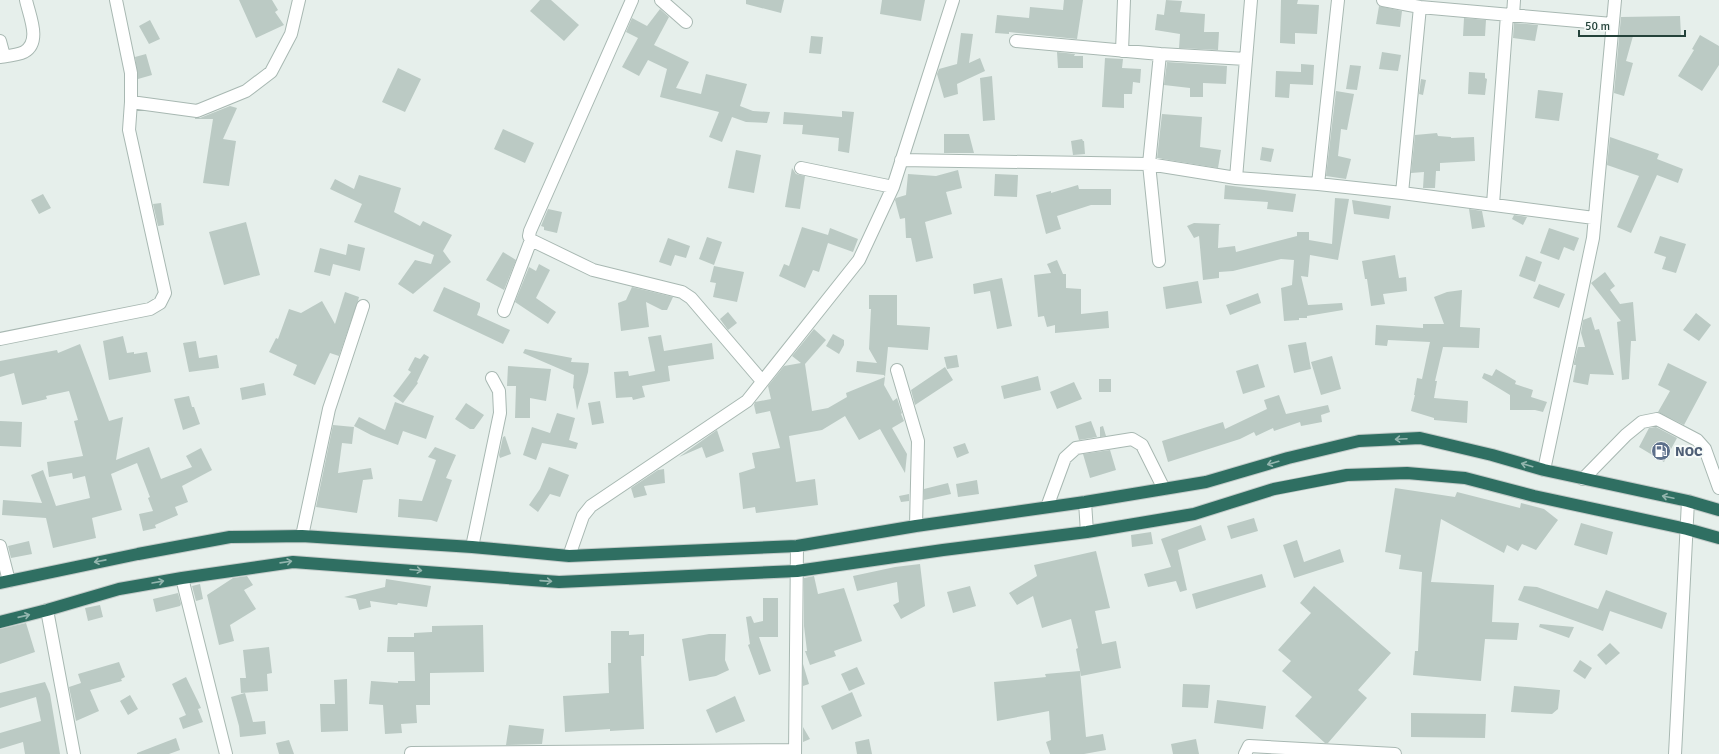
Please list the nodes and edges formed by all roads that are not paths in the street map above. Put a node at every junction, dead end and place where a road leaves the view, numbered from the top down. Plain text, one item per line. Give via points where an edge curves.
1 (26, 0) edge
2 (116, 0) edge
3 (300, 0) edge
4 (632, 0) edge
5 (661, 0) edge
6 (953, 0) edge
7 (1124, 0) edge
8 (1251, 0) edge
9 (1338, 0) edge
10 (1383, 0) edge
11 (1514, 0) edge
12 (1615, 0) edge
13 (1449, 5) edge
14 (1420, 7) junction
15 (1510, 15) junction
16 (686, 22) dead end
17 (1612, 24) junction
18 (0, 41) edge
19 (1016, 41) dead end
20 (1122, 51) junction
21 (1160, 54) junction
22 (2, 57) edge
23 (1246, 59) junction
24 (131, 102) junction
25 (901, 160) junction
26 (1149, 164) junction
27 (801, 168) dead end
28 (1236, 178) junction
29 (1318, 184) junction
30 (893, 187) junction
31 (1402, 193) junction
32 (1493, 204) junction
33 (1594, 218) junction
34 (531, 240) junction
35 (1159, 261) dead end
36 (363, 306) dead end
37 (504, 311) dead end
38 (0, 339) edge
39 (897, 370) dead end
40 (492, 378) dead end
41 (762, 381) junction
42 (1544, 470) junction
43 (1583, 478) junction
44 (1719, 488) edge
45 (1164, 489) junction
46 (1688, 501) junction
47 (1085, 502) junction
48 (1047, 507) junction
49 (1719, 510) edge
50 (916, 526) junction
51 (1687, 529) junction
52 (1087, 532) junction
53 (302, 536) junction
54 (1719, 538) edge
55 (0, 546) edge
56 (797, 546) junction
57 (472, 547) junction
58 (569, 556) junction
59 (797, 571) junction
60 (182, 578) junction
61 (5, 582) edge
62 (47, 610) junction
63 (0, 622) edge
64 (795, 752) edge
65 (411, 753) edge
66 (74, 754) edge
67 (226, 754) edge
68 (1245, 754) edge
69 (1395, 754) edge
70 (1675, 754) edge

1 - 22 street via 34,36 31,46 24,52
2 - 24 street via 131,73
3 - 24 street via 291,34 271,72 246,91 197,111
4 - 34 street via 530,232
5 - 16 street
6 - 25 street
7 - 20 street
8 - 23 street
9 - 29 street
10 - 14 street
11 - 15 street
12 - 17 street
13 - 14 street
13 - 15 street
14 - 31 street
15 - 17 street
15 - 32 street
17 - 33 street
18 - 22 street
19 - 20 street
20 - 21 street
21 - 23 street
21 - 26 street
23 - 28 street
24 - 38 street via 129,130 165,293 160,303 150,309
25 - 26 street
25 - 30 street
26 - 28 street
26 - 35 street
27 - 30 street
28 - 29 street
29 - 31 street
30 - 41 street via 859,260
31 - 32 street
32 - 33 street
33 - 42 street via 1586,274
34 - 37 street
34 - 41 street via 593,270 682,292 691,298
36 - 53 street via 329,409
39 - 50 street via 918,441
40 - 57 street via 498,391 500,413
41 - 58 street via 747,401 591,506 583,516
42 - 43 highway
42 -> 45 highway via 1420,438 1359,441 1206,482
43 - 44 street via 1642,422 1657,418 1697,440 1705,450
46 -> 43 highway
45 - 47 highway
45 - 48 street via 1142,445 1132,439 1076,448 1065,458
46 - 49 highway
46 - 51 street
47 - 48 highway
47 - 52 street
48 - 50 highway
50 - 56 highway
51 - 52 highway via 1534,496 1465,478 1407,473 1347,475 1274,489 1194,514
51 - 54 highway
51 - 70 street
52 - 59 highway
53 - 57 highway
53 -> 61 highway via 230,537
55 - 61 street
56 - 58 highway
56 - 59 street
57 - 58 highway
60 -> 59 highway via 293,562 559,582
59 - 64 street
62 -> 60 highway via 119,589
60 - 67 street
63 -> 62 highway
62 - 66 street
64 - 65 street
68 - 69 street via 1250,746

